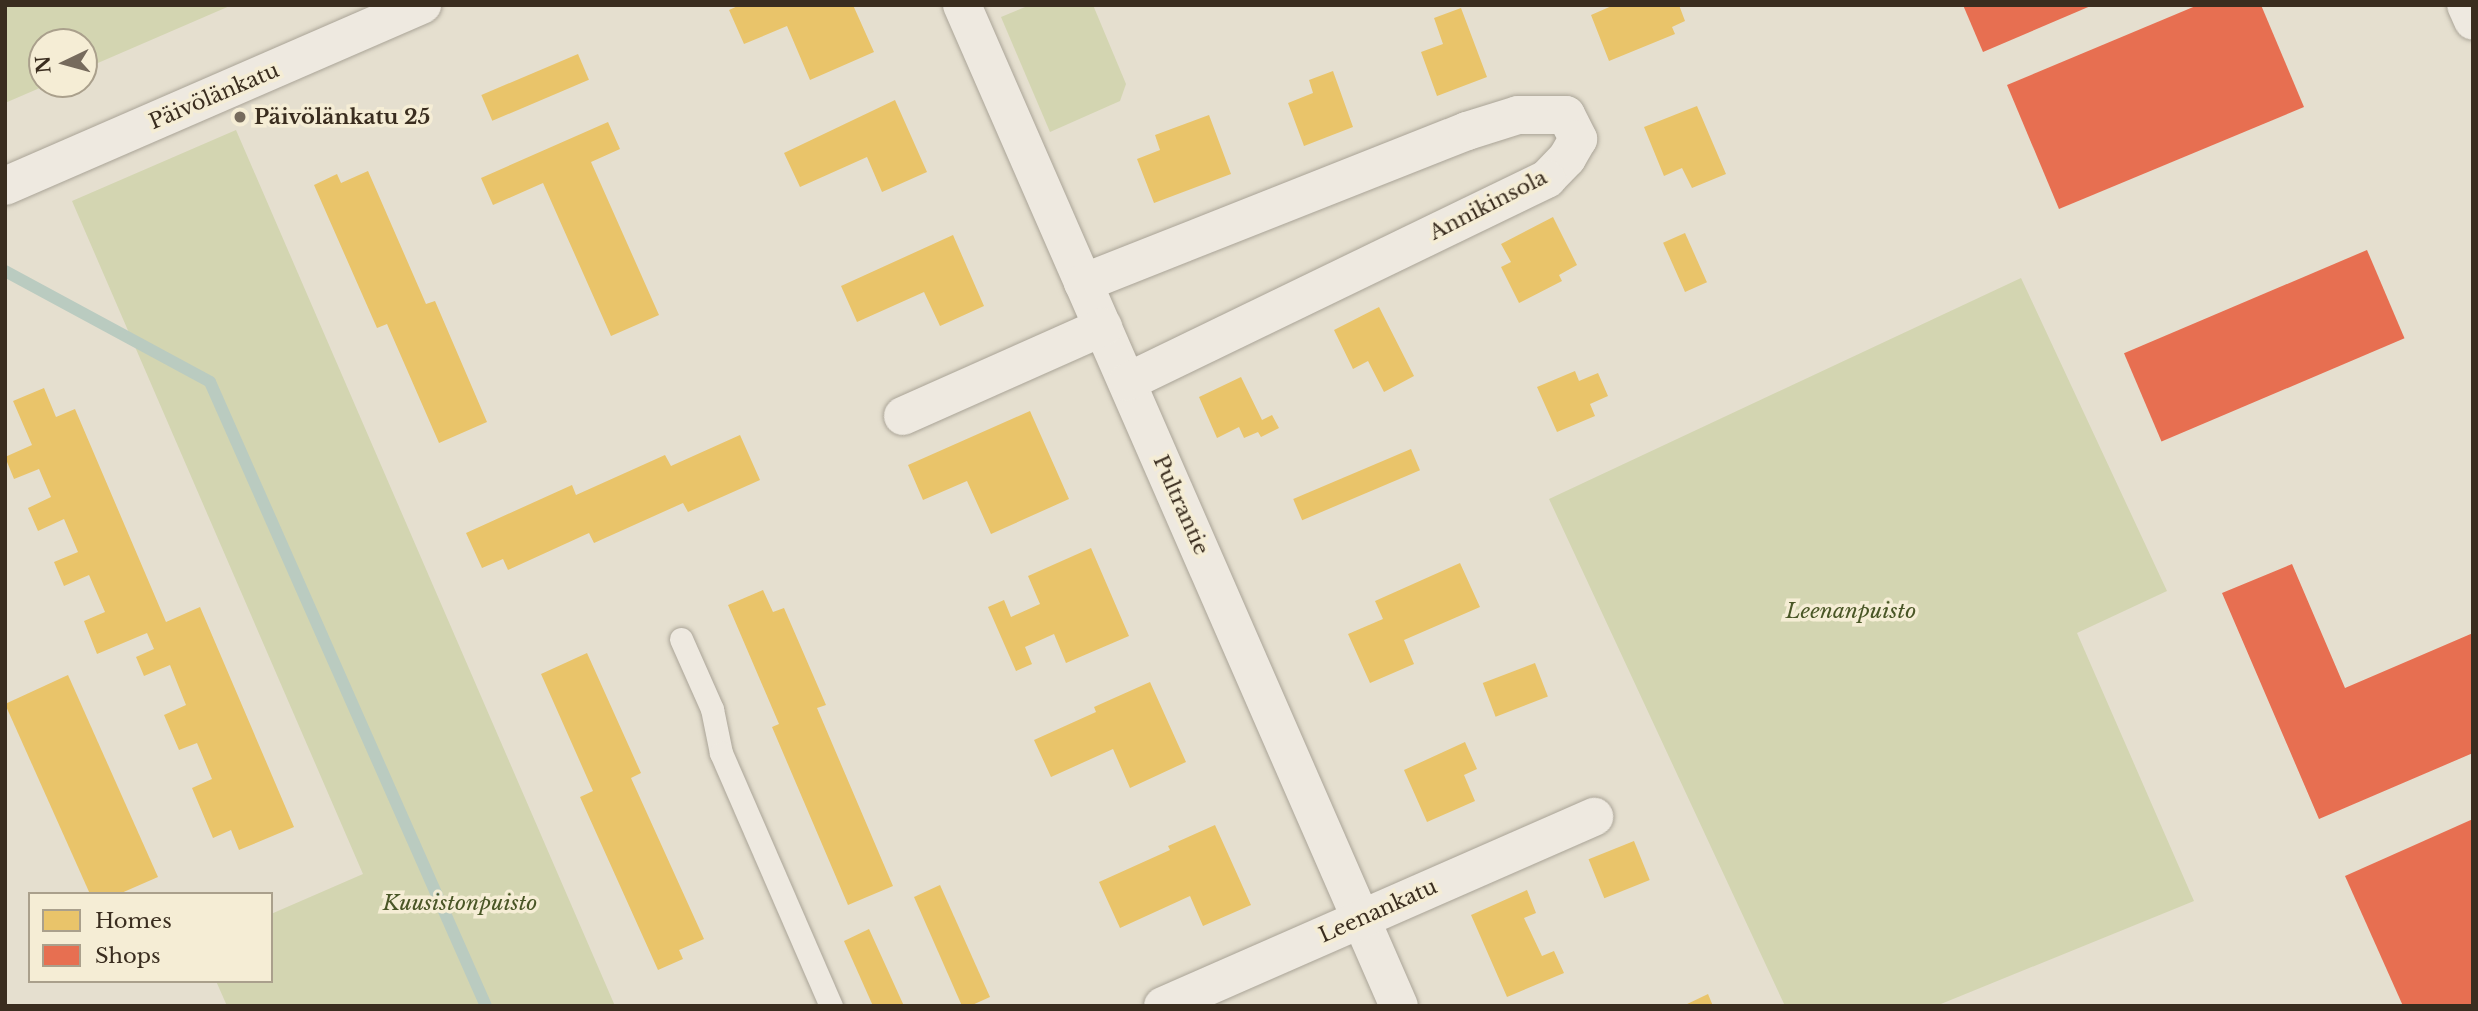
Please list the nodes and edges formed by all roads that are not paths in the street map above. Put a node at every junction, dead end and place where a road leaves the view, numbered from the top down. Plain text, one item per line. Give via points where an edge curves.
1 (422, 5) edge
2 (962, 5) edge
3 (2466, 5) edge
4 (2473, 21) edge
5 (5, 186) edge
6 (1083, 283) junction
7 (1103, 327) junction
8 (1127, 382) junction
9 (903, 416) dead end
10 (681, 639) dead end
11 (1594, 817) dead end
12 (1361, 919) junction
13 (824, 1004) edge
14 (1163, 1006) edge
15 (1399, 1006) edge

1 - 5 street, Päivölänkatu
2 - 6 street, Pultrantie
3 - 4 street
6 - 7 street, Pultrantie
6 - 8 street, Annikinsola via 1518,115 1566,115 1578,139 1547,179
7 - 8 street, Pultrantie
7 - 9 street
8 - 12 street, Pultrantie
10 - 13 lane via 712,709 721,753
11 - 12 street, Leenankatu
12 - 14 street, Leenankatu
12 - 15 street, Pultrantie

